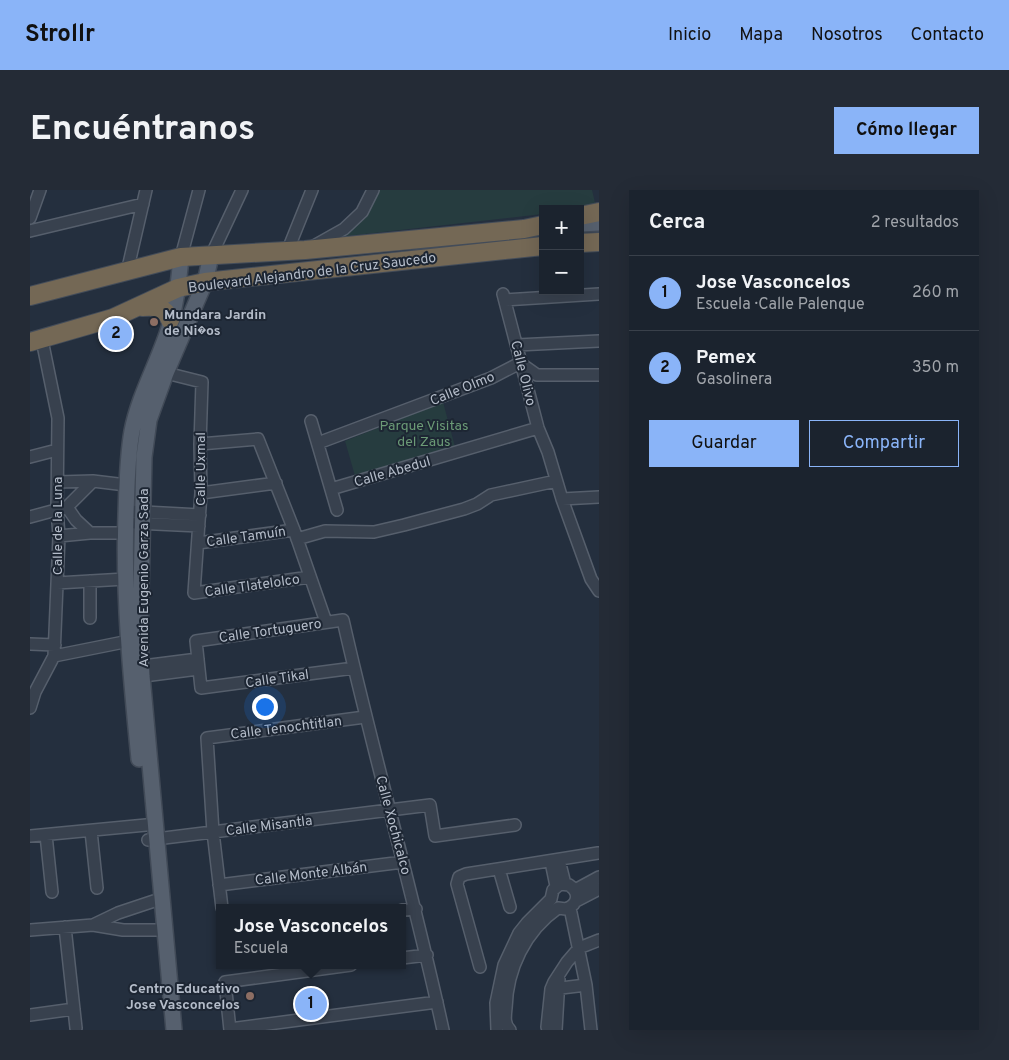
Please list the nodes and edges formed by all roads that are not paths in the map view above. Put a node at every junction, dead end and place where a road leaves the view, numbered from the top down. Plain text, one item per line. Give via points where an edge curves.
1 (40, 190) edge
2 (146, 190) edge
3 (199, 190) edge
4 (242, 190) edge
5 (312, 190) edge
6 (373, 190) edge
7 (143, 204) junction
8 (599, 212) edge
9 (584, 215) edge
10 (30, 218) edge
11 (599, 222) edge
12 (584, 224) edge
13 (539, 227) edge
14 (30, 231) edge
15 (599, 236) edge
16 (584, 240) edge
17 (584, 241) edge
18 (599, 242) edge
19 (539, 246) edge
20 (305, 250) junction
21 (288, 252) junction
22 (210, 256) junction
23 (182, 257) junction
24 (128, 272) junction
25 (205, 282) junction
26 (178, 288) junction
27 (599, 294) edge
28 (30, 296) edge
29 (141, 307) junction
30 (170, 320) junction
31 (36, 341) edge
32 (599, 341) edge
33 (517, 345) junction
34 (520, 363) junction
35 (166, 373) junction
36 (599, 375) edge
37 (311, 421) dead end
38 (538, 428) junction
39 (318, 443) junction
40 (200, 444) junction
41 (58, 450) junction
42 (30, 457) edge
43 (93, 481) junction
44 (556, 481) junction
45 (58, 482) junction
46 (276, 483) junction
47 (126, 485) junction
48 (331, 489) junction
49 (201, 493) junction
50 (599, 497) edge
51 (562, 499) junction
52 (62, 509) junction
53 (337, 510) dead end
54 (30, 517) edge
55 (143, 518) junction
56 (200, 520) junction
57 (125, 522) junction
58 (90, 533) junction
59 (296, 534) junction
60 (58, 536) junction
61 (198, 543) junction
62 (310, 576) junction
63 (125, 579) junction
64 (90, 581) junction
65 (57, 583) junction
66 (598, 589) edge
67 (194, 593) joint
68 (90, 618) dead end
69 (343, 620) joint
70 (326, 622) junction
71 (129, 641) junction
72 (30, 644) edge
73 (54, 650) junction
74 (198, 664) junction
75 (354, 668) junction
76 (136, 672) junction
77 (32, 692) edge
78 (30, 708) edge
79 (365, 717) junction
80 (390, 810) junction
81 (515, 825) dead end
82 (91, 831) junction
83 (213, 832) junction
84 (46, 835) junction
85 (150, 835) junction
86 (30, 836) edge
87 (598, 853) edge
88 (555, 861) junction
89 (404, 862) junction
90 (499, 869) junction
91 (599, 877) edge
92 (219, 885) junction
93 (97, 888) dead end
94 (599, 889) edge
95 (52, 892) dead end
96 (564, 896) junction
97 (154, 900) junction
98 (221, 904) edge
99 (510, 907) dead end
100 (416, 908) junction
101 (406, 909) edge
102 (93, 925) junction
103 (65, 927) junction
104 (30, 930) edge
105 (157, 930) junction
106 (599, 940) edge
107 (579, 948) junction
108 (427, 955) junction
109 (406, 958) edge
110 (480, 967) dead end
111 (321, 969) edge
112 (586, 985) junction
113 (555, 989) junction
114 (437, 1002) junction
115 (74, 1009) junction
116 (30, 1015) edge
117 (76, 1028) dead end
118 (549, 1029) edge
119 (166, 1030) edge
120 (174, 1030) edge
121 (230, 1030) edge
122 (443, 1030) edge
123 (497, 1030) edge
124 (510, 1030) edge
125 (592, 1030) edge

1 - 10 street
2 - 7 street
3 - 23 street
4 - 22 street
5 - 21 street
6 - 20 street via 362,212 344,229
7 - 14 street
7 - 24 street
8 - 9 highway
11 - 12 main road
13 - 20 highway, Boulevard Alejandro de la Cruz Saucedo
15 - 16 main road
17 - 18 highway
19 - 25 highway, Boulevard Alejandro de la Cruz Saucedo
20 - 21 highway, Boulevard Alejandro de la Cruz Saucedo
21 - 22 highway, Boulevard Alejandro de la Cruz Saucedo
22 - 23 highway, Boulevard Alejandro de la Cruz Saucedo
22 - 25 main road, Avenida Eugenio Garza Sada
23 - 24 highway, Boulevard Alejandro de la Cruz Saucedo
23 - 26 main road, Avenida Eugenio Garza Sada
24 - 28 highway, Boulevard Alejandro de la Cruz Saucedo
25 - 26 highway, Boulevard Alejandro de la Cruz Saucedo
25 - 35 main road, Avenida Eugenio Garza Sada
26 - 29 highway, Boulevard Alejandro de la Cruz Saucedo
26 - 30 main road, Avenida Eugenio Garza Sada
27 - 33 street, Calle Olivo via 504,297
29 - 30 highway via 155,306 164,310
29 - 31 highway, Boulevard Alejandro de la Cruz Saucedo
30 - 47 main road, Avenida Eugenio Garza Sada via 138,406 128,454
31 - 41 street, Calle de la Luna via 58,418
32 - 33 street
33 - 34 street, Calle Olivo
34 - 36 street via 537,376
34 - 38 street, Calle Olivo
34 - 39 street, Calle Olmo via 491,378
35 - 40 street, Calle Uxmal via 202,382
35 - 55 main road, Avenida Eugenio Garza Sada via 149,420 144,457
37 - 39 street
38 - 44 street, Calle Olivo
38 - 48 street, Calle Abedul
39 - 48 street
40 - 46 street via 258,438
40 - 49 street, Calle Uxmal
41 - 42 street
41 - 45 street, Calle de la Luna
43 - 45 street
43 - 47 street
43 - 52 street
44 - 51 street, Calle Olivo
44 - 59 street, Calle Tamuín via 491,495 464,509 404,526 374,532
45 - 52 street, Calle de la Luna
46 - 49 street
46 - 59 street
47 - 57 main road, Avenida Eugenio Garza Sada
48 - 53 street
49 - 56 street, Calle Uxmal
50 - 51 street
51 - 66 street, Calle Olivo via 591,580
52 - 54 street
52 - 58 street
52 - 60 street, Calle de la Luna
55 - 56 street
55 - 57 street
55 - 76 main road, Avenida Eugenio Garza Sada
56 - 61 street, Calle Uxmal
57 - 58 street
57 - 63 main road, Avenida Eugenio Garza Sada
58 - 60 street
59 - 61 street, Calle Tamuín
59 - 62 street
60 - 65 street, Calle de la Luna
61 - 67 street, Calle Uxmal
62 - 67 street, Calle Tlatelolco
62 - 70 street
63 - 64 street
63 - 71 main road, Avenida Eugenio Garza Sada
64 - 65 street
64 - 68 street
65 - 73 street, Calle de la Luna
69 - 70 street, Calle Tortuguero
69 - 75 street, Calle Xochicalco
70 - 74 street, Calle Tortuguero via 196,641
71 - 73 street
71 - 76 main road, Avenida Eugenio Garza Sada
72 - 73 street
73 - 77 street, Calle de la Luna
74 - 75 street, Calle Tikal via 201,688
74 - 76 street
75 - 79 street, Calle Xochicalco
76 - 85 main road, Avenida Eugenio Garza Sada
77 - 78 street, Calle de la Luna
79 - 80 street, Calle Xochicalco
79 - 83 street, Calle Tenochtitlan via 207,738
80 - 81 street, Calle Misantla via 430,806 435,836
80 - 83 street, Calle Misantla
80 - 89 street, Calle Xochicalco
82 - 84 street, Calle Misantla
82 - 85 street, Calle Misantla
82 - 93 street
83 - 85 street, Calle Misantla
83 - 92 street
84 - 86 street, Calle Misantla
84 - 95 street
85 - 97 main road, Avenida Eugenio Garza Sada
85 - 120 main road, Avenida Eugenio Garza Sada
87 - 88 street
88 - 90 street
88 - 96 street
89 - 92 street, Calle Monte Albán
89 - 100 street, Calle Xochicalco
90 - 99 street
90 - 110 street via 459,876 457,884
91 - 96 street
92 - 98 street
94 - 96 street
96 - 107 street
96 - 123 street via 527,923 513,944 504,965 496,1003
96 - 124 street via 536,926 512,969 505,1022
97 - 102 street
97 - 105 main road, Avenida Eugenio Garza Sada
100 - 101 street
100 - 108 street, Calle Xochicalco
102 - 103 street
102 - 105 street via 123,930
103 - 104 street
103 - 115 street
105 - 119 main road, Avenida Eugenio Garza Sada
106 - 107 street
107 - 112 street
107 - 113 street via 559,974
108 - 109 street
108 - 114 street, Calle Xochicalco
111 - 121 street via 225,982
112 - 113 street
112 - 125 street
113 - 118 street
114 - 121 street
114 - 122 street, Calle Xochicalco
115 - 116 street
115 - 117 street

